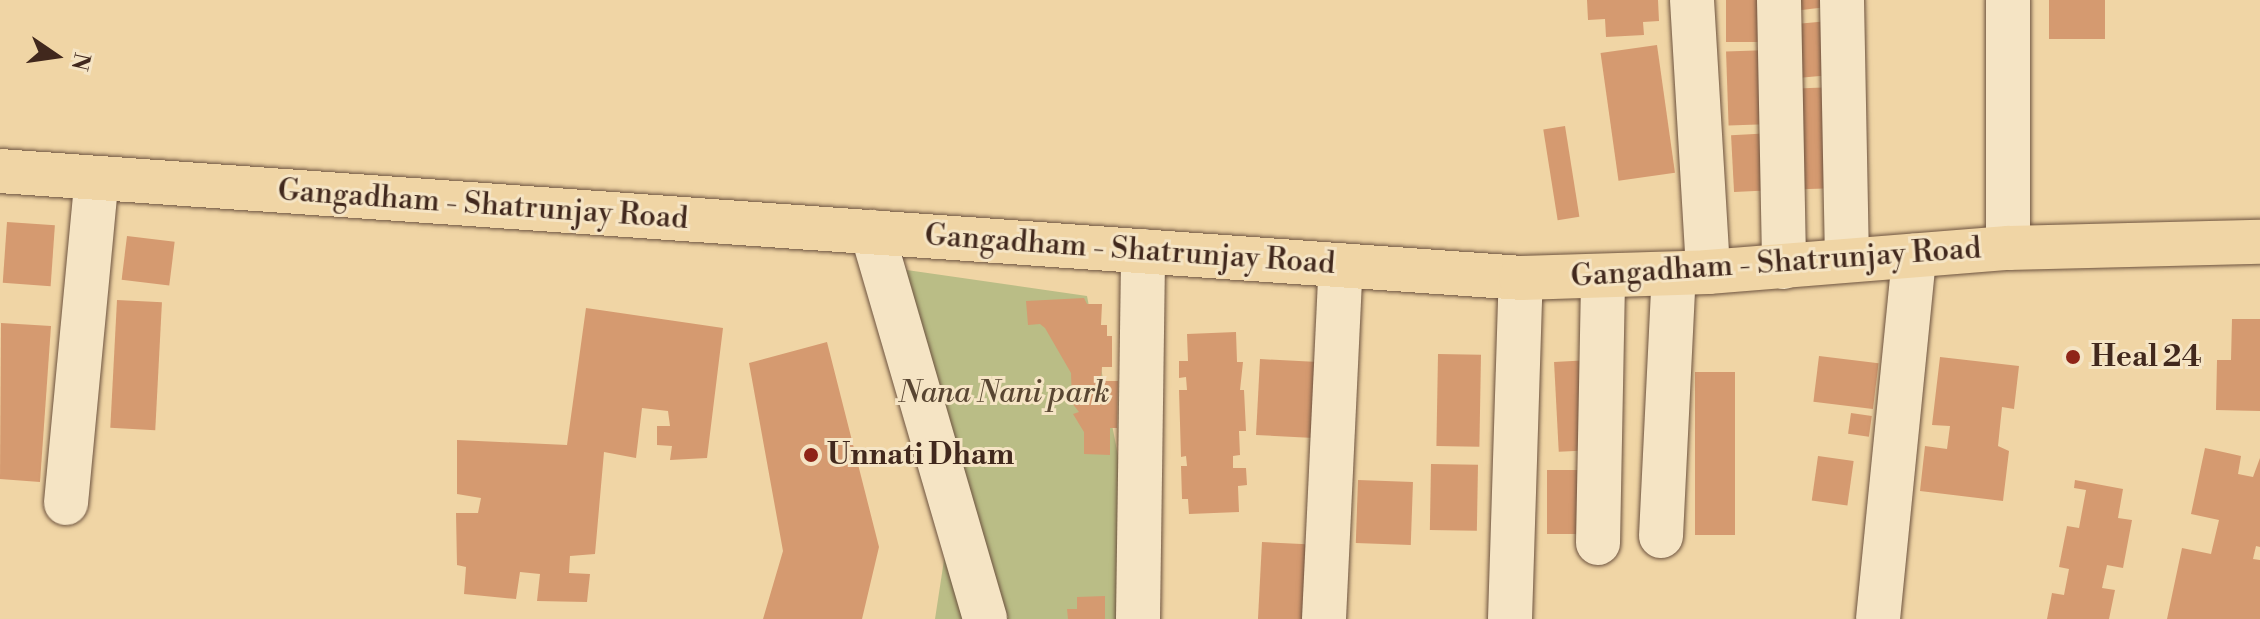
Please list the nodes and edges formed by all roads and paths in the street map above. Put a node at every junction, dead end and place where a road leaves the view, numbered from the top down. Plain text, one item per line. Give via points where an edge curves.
1 (1692, 0) edge
2 (1779, 0) edge
3 (1842, 0) edge
4 (2008, 0) edge
5 (0, 171) edge
6 (97, 178) junction
7 (872, 232) junction
8 (2260, 242) edge
9 (2008, 248) junction
10 (1143, 251) junction
11 (1914, 256) junction
12 (1847, 260) junction
13 (1341, 265) junction
14 (1784, 267) junction
15 (1691, 273) junction
16 (1603, 277) junction
17 (1521, 278) junction
18 (66, 503) dead end
19 (1661, 536) dead end
20 (1598, 543) dead end
21 (985, 619) edge
22 (1138, 619) edge
23 (1324, 619) edge
24 (1510, 619) edge
25 (1878, 619) edge

1 - 15 street
2 - 14 street
3 - 12 street
4 - 9 street
5 - 6 main road, Gangadham - Shatrunjay Road
6 - 7 main road, Gangadham - Shatrunjay Road
6 - 18 street
7 - 10 main road, Gangadham - Shatrunjay Road
7 - 21 street
8 - 9 main road, Gangadham - Shatrunjay Road
9 - 11 main road, Gangadham - Shatrunjay Road
10 - 13 main road, Gangadham - Shatrunjay Road
10 - 22 street
11 - 12 main road, Gangadham - Shatrunjay Road
11 - 25 street
12 - 14 main road, Gangadham - Shatrunjay Road
13 - 17 main road, Gangadham - Shatrunjay Road
13 - 23 street
14 - 15 main road, Gangadham - Shatrunjay Road
15 - 16 main road, Gangadham - Shatrunjay Road
15 - 19 street
16 - 17 main road, Gangadham - Shatrunjay Road
16 - 20 street
17 - 24 street

